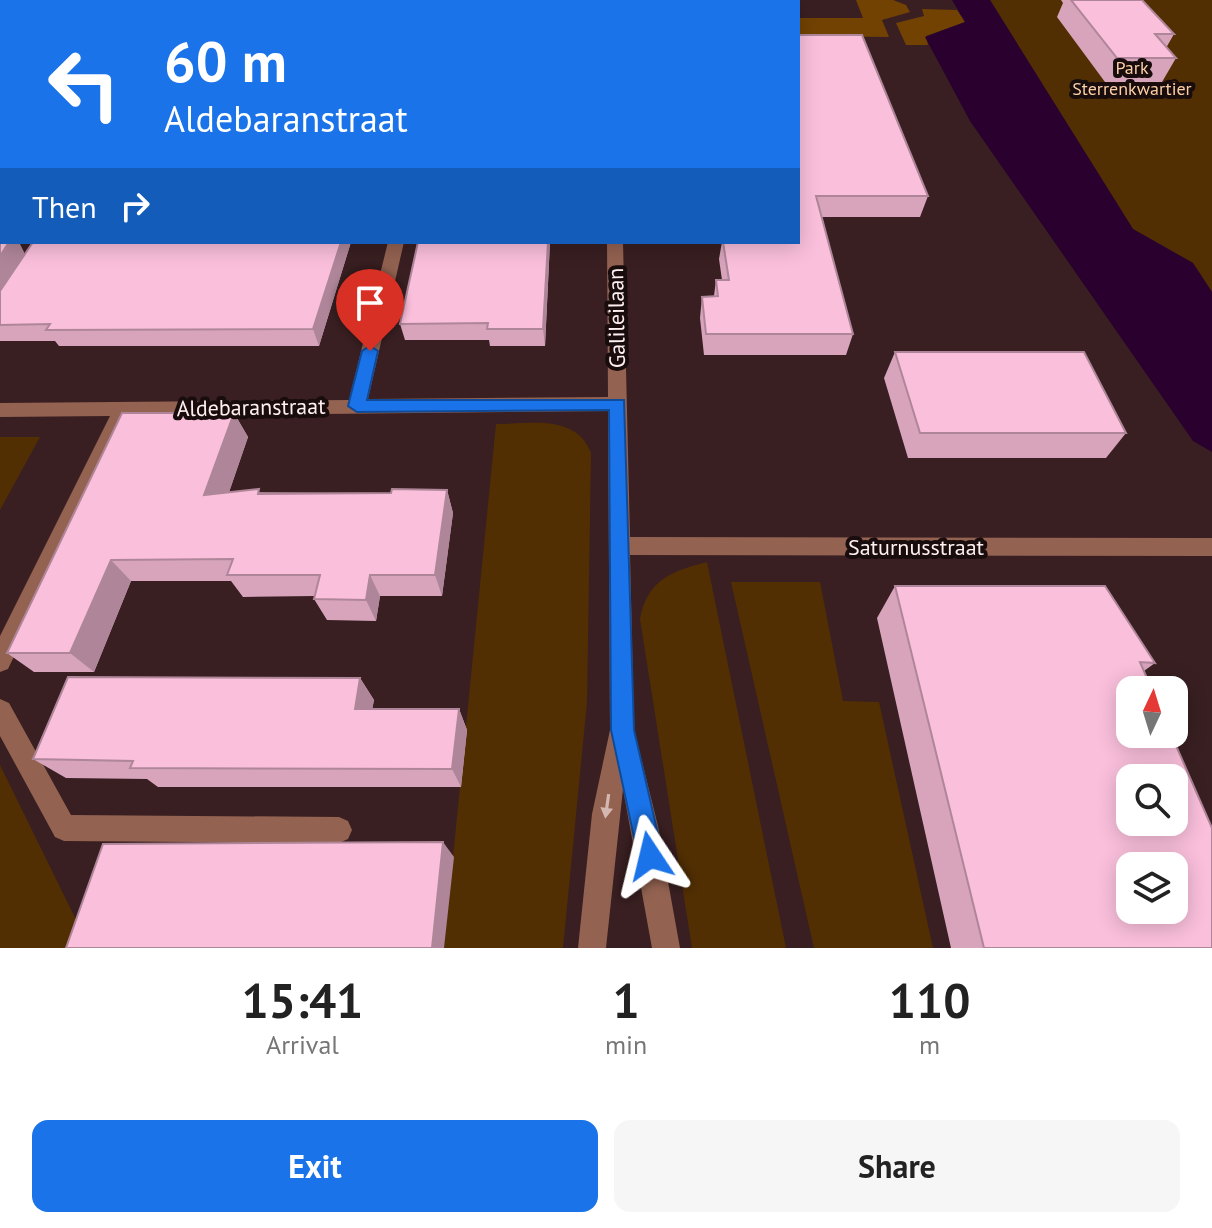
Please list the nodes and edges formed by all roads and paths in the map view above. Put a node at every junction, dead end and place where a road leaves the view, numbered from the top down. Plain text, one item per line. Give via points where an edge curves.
1 (396, 244) edge
2 (615, 244) edge
3 (618, 404) junction
4 (357, 406) junction
5 (123, 408) junction
6 (0, 410) edge
7 (620, 546) junction
8 (1212, 547) edge
9 (0, 661) edge
10 (0, 711) edge
11 (622, 730) junction
12 (339, 830) dead end
13 (592, 948) edge
14 (666, 948) edge

1 - 4 street
2 - 3 street, Galileilaan
3 - 4 street, Aldebaranstraat
3 - 7 street, Galileilaan
4 - 5 street, Aldebaranstraat
5 - 6 street, Aldebaranstraat
5 - 9 street
7 - 8 street, Saturnusstraat
7 - 11 street, Galileilaan
10 - 12 street via 64,828
11 -> 13 street, Galileilaan via 605,814
11 - 14 street, Galileilaan

